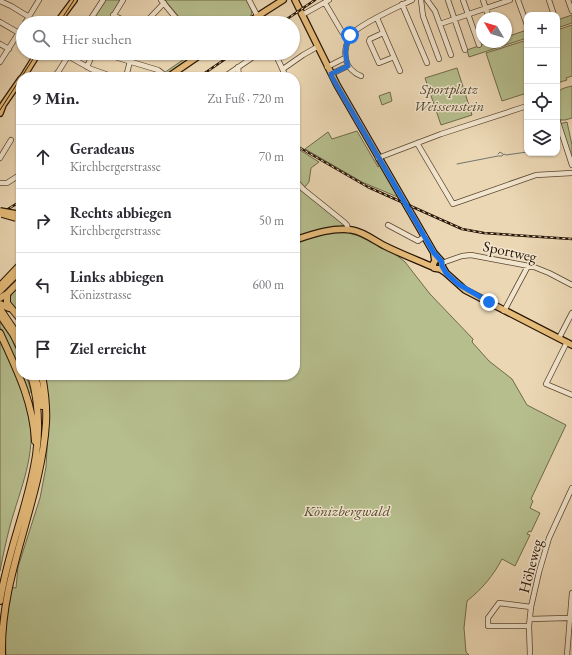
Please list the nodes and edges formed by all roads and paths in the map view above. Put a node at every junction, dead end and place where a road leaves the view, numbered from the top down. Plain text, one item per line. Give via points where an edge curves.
1 (39, 0) edge
2 (69, 0) edge
3 (74, 0) edge
4 (103, 0) edge
5 (123, 0) edge
6 (249, 0) edge
7 (283, 0) edge
8 (295, 0) edge
9 (412, 0) edge
10 (421, 0) edge
11 (427, 0) edge
12 (448, 0) edge
13 (463, 0) edge
14 (483, 0) edge
15 (510, 0) edge
16 (518, 0) edge
17 (549, 0) edge
18 (568, 0) edge
19 (0, 1) edge
20 (327, 1) edge
21 (162, 2) edge
22 (402, 4) junction
23 (486, 8) junction
24 (65, 10) junction
25 (572, 11) edge
26 (488, 12) edge
27 (553, 12) edge
28 (113, 15) edge
29 (302, 15) junction
30 (468, 15) junction
31 (27, 16) edge
32 (30, 16) edge
33 (61, 16) edge
34 (93, 16) edge
35 (151, 16) edge
36 (174, 16) edge
37 (258, 16) joint
38 (524, 17) edge
39 (376, 18) junction
40 (455, 19) junction
41 (0, 22) edge
42 (440, 24) junction
43 (16, 31) edge
44 (383, 33) junction
45 (16, 37) edge
46 (476, 37) edge
47 (348, 39) junction
48 (0, 44) edge
49 (317, 47) junction
50 (8, 49) junction
51 (465, 50) dead end
52 (452, 55) dead end
53 (394, 57) junction
54 (300, 58) edge
55 (346, 58) junction
56 (439, 59) dead end
57 (34, 60) edge
58 (66, 60) edge
59 (76, 60) edge
60 (90, 60) edge
61 (124, 60) edge
62 (192, 60) edge
63 (248, 60) edge
64 (278, 60) edge
65 (297, 60) edge
66 (0, 62) edge
67 (130, 62) junction
68 (427, 63) dead end
69 (348, 66) junction
70 (87, 67) junction
71 (238, 67) junction
72 (327, 67) junction
73 (283, 70) joint
74 (400, 71) dead end
75 (26, 72) edge
76 (58, 72) edge
77 (100, 72) edge
78 (127, 72) edge
79 (161, 72) edge
80 (176, 72) edge
81 (231, 72) edge
82 (238, 72) edge
83 (331, 74) junction
84 (362, 76) dead end
85 (16, 90) edge
86 (524, 107) edge
87 (0, 111) edge
88 (557, 120) edge
89 (11, 140) dead end
90 (417, 143) junction
91 (0, 158) edge
92 (378, 158) junction
93 (572, 165) edge
94 (572, 173) edge
95 (16, 177) edge
96 (0, 182) edge
97 (300, 186) edge
98 (0, 211) edge
99 (0, 214) edge
100 (16, 216) edge
101 (16, 217) edge
102 (388, 225) dead end
103 (348, 230) junction
104 (425, 236) junction
105 (300, 239) edge
106 (438, 264) junction
107 (528, 266) junction
108 (16, 269) edge
109 (16, 275) edge
110 (16, 280) edge
111 (0, 284) edge
112 (16, 285) edge
113 (572, 285) edge
114 (0, 291) edge
115 (7, 294) junction
116 (0, 295) edge
117 (0, 298) edge
118 (0, 304) edge
119 (0, 309) edge
120 (13, 310) junction
121 (504, 311) junction
122 (16, 314) edge
123 (572, 314) edge
124 (3, 317) edge
125 (0, 333) edge
126 (16, 334) edge
127 (559, 338) junction
128 (16, 341) edge
129 (570, 344) edge
130 (16, 368) edge
131 (22, 380) edge
132 (32, 380) edge
133 (36, 380) edge
134 (42, 380) edge
135 (572, 395) edge
136 (41, 458) junction
137 (32, 482) junction
138 (572, 488) edge
139 (572, 593) edge
140 (0, 601) edge
141 (531, 606) junction
142 (571, 616) edge
143 (530, 619) junction
144 (529, 626) junction
145 (2, 655) edge
146 (530, 655) edge
147 (567, 655) edge

1 - 32 street
2 - 24 main road
3 - 24 main road
4 - 34 street
5 - 28 street
6 - 37 street
7 - 37 main road
8 - 29 main road
9 - 22 street
10 - 56 street via 423,16
11 - 42 street
12 - 40 street
13 - 30 street
14 - 23 street
15 - 23 street
16 - 38 street
17 - 27 street
18 - 25 street
19 - 31 street
20 - 29 street
20 - 47 street
21 - 35 street
21 - 36 street
22 - 39 street
22 - 68 street
23 - 26 street
23 - 30 street
24 - 33 main road
29 - 49 main road
30 - 40 street
30 - 46 street
39 - 44 street
39 - 47 street via 357,29
40 - 42 street
40 - 51 street
41 - 43 street
42 - 52 street
44 - 53 street
44 - 53 street via 369,40 379,63
45 - 50 street
47 - 55 street
48 - 50 street
49 - 54 street
49 - 72 main road
50 - 66 street
53 - 74 street
55 - 69 street
55 - 72 street
57 - 75 main road
58 - 76 street
59 - 70 street
60 - 70 street
61 - 67 street
62 - 80 main road
63 - 71 street
64 - 73 street
65 - 73 street
67 - 78 street
67 - 79 street
69 - 83 street
69 - 84 street
70 - 77 street
71 - 81 street
71 - 82 street
72 - 83 main road
83 - 92 main road
85 - 87 main road via 6,107
86 - 90 street
88 - 93 street
89 - 91 street
90 - 92 street
90 - 94 street via 453,204 536,175
92 - 104 main road
95 - 96 street via 6,184
97 - 103 street via 344,222
98 - 100 main road, bridge
99 - 101 main road, bridge
102 - 104 street via 418,241
103 - 105 main road via 322,232
103 - 106 main road via 360,232 425,263
104 - 106 main road
106 - 107 street, Sportweg via 471,255
106 - 121 main road via 463,289
107 - 113 street, Sportweg via 543,270
107 - 121 street
108 - 111 highway
109 - 114 main road
110 - 116 main road
112 - 115 highway
115 - 117 highway
115 - 120 highway via 7,302
118 - 120 highway
119 - 124 highway
120 - 122 highway
121 - 127 main road
123 - 127 street
124 - 126 highway
124 - 128 highway
125 - 130 highway
127 - 129 main road
129 - 135 street via 546,384
131 - 137 highway via 32,416 35,440
132 - 137 highway via 39,424 38,449
133 - 136 highway via 43,416
134 - 136 highway via 46,422
136 - 145 highway via 7,588 2,620
137 - 140 highway
138 - 141 street, Höheweg via 549,538
139 - 142 street
141 - 143 street, Höheweg
141 - 144 street via 499,603 488,618 488,626
142 - 143 street
142 - 147 street
143 - 144 street, Höheweg
144 - 146 street, Höheweg

